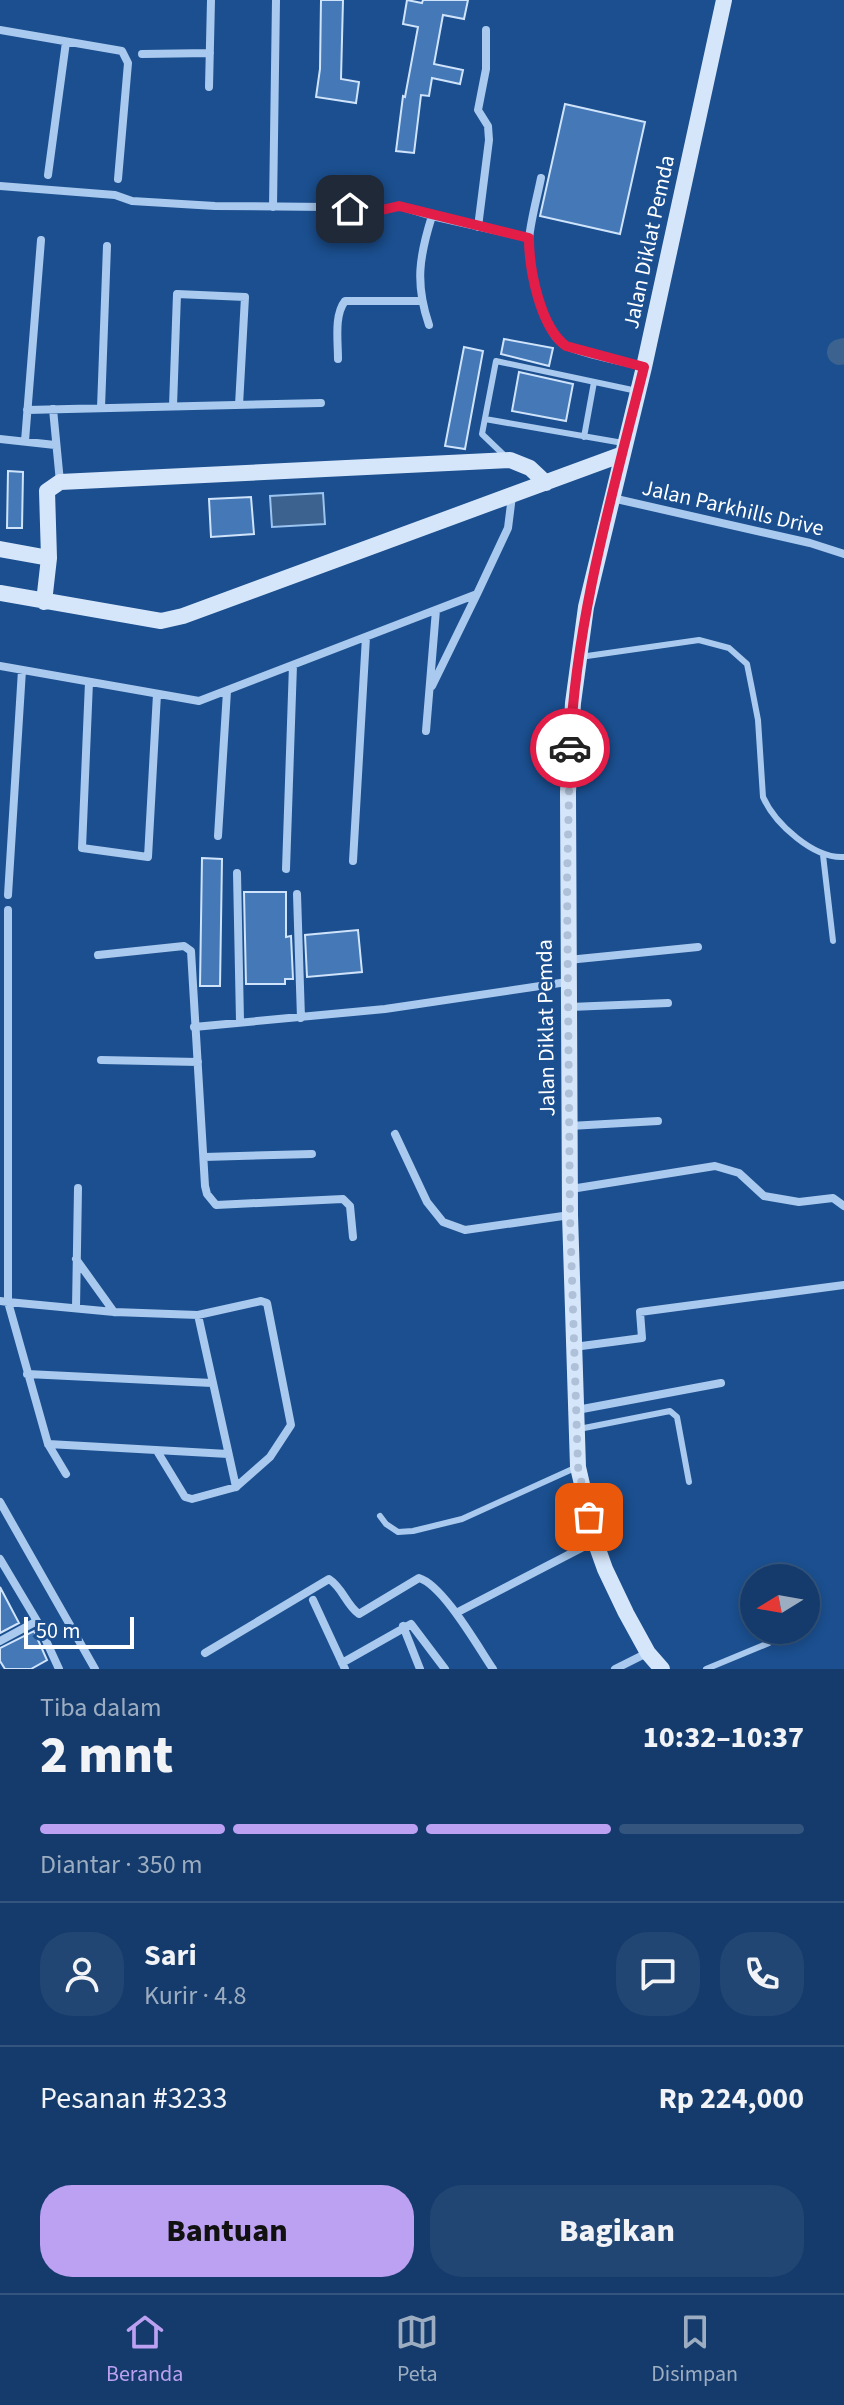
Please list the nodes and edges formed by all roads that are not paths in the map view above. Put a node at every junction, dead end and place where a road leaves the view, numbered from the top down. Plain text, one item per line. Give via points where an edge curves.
1 (211, 0) edge
2 (276, 0) edge
3 (724, 0) edge
4 (0, 30) edge
5 (486, 30) dead end
6 (66, 42) junction
7 (210, 53) junction
8 (142, 54) dead end
9 (209, 87) dead end
10 (48, 175) dead end
11 (541, 178) dead end
12 (118, 179) dead end
13 (0, 186) edge
14 (273, 207) junction
15 (432, 216) junction
16 (478, 227) junction
17 (529, 238) junction
18 (41, 240) dead end
19 (107, 246) dead end
20 (421, 301) junction
21 (429, 325) dead end
22 (338, 359) dead end
23 (644, 367) junction
24 (594, 382) junction
25 (638, 391) junction
26 (321, 403) dead end
27 (239, 405) junction
28 (173, 406) junction
29 (101, 408) junction
30 (53, 409) junction
31 (27, 410) junction
32 (485, 419) junction
33 (584, 437) junction
34 (0, 439) edge
35 (25, 441) junction
36 (55, 445) junction
37 (624, 449) junction
38 (510, 460) junction
39 (60, 482) junction
40 (546, 483) junction
41 (512, 495) junction
42 (612, 498) junction
43 (0, 549) edge
44 (844, 554) edge
45 (49, 562) junction
46 (0, 593) edge
47 (477, 594) junction
48 (44, 597) junction
49 (436, 610) junction
50 (366, 637) junction
51 (580, 657) junction
52 (293, 665) junction
53 (0, 666) edge
54 (22, 670) junction
55 (89, 682) junction
56 (429, 690) junction
57 (227, 691) junction
58 (157, 694) junction
59 (426, 731) dead end
60 (218, 836) dead end
61 (823, 855) junction
62 (844, 857) edge
63 (353, 861) dead end
64 (286, 869) dead end
65 (237, 873) dead end
66 (297, 894) dead end
67 (8, 895) dead end
68 (8, 910) dead end
69 (833, 941) dead end
70 (698, 947) dead end
71 (98, 955) dead end
72 (567, 960) junction
73 (567, 982) junction
74 (668, 1003) dead end
75 (569, 1007) junction
76 (301, 1018) junction
77 (240, 1021) junction
78 (194, 1027) junction
79 (101, 1060) dead end
80 (198, 1062) junction
81 (658, 1121) dead end
82 (569, 1126) junction
83 (395, 1134) dead end
84 (312, 1154) dead end
85 (204, 1157) junction
86 (78, 1188) dead end
87 (570, 1189) junction
88 (844, 1206) edge
89 (570, 1215) junction
90 (353, 1237) dead end
91 (76, 1259) junction
92 (844, 1285) edge
93 (4, 1302) edge
94 (76, 1308) junction
95 (114, 1312) junction
96 (198, 1315) junction
97 (574, 1347) junction
98 (27, 1374) junction
99 (212, 1383) junction
100 (721, 1383) dead end
101 (577, 1410) junction
102 (578, 1430) junction
103 (48, 1444) junction
104 (157, 1451) junction
105 (228, 1454) junction
106 (578, 1467) junction
107 (66, 1474) dead end
108 (689, 1482) dead end
109 (236, 1487) junction
110 (0, 1502) edge
111 (380, 1516) dead end
112 (595, 1541) junction
113 (0, 1559) edge
114 (313, 1600) dead end
115 (456, 1613) junction
116 (37, 1621) junction
117 (403, 1626) junction
118 (0, 1641) edge
119 (767, 1644) edge
120 (205, 1653) dead end
121 (648, 1653) junction
122 (343, 1666) edge
123 (59, 1669) edge
124 (95, 1669) edge
125 (420, 1669) edge
126 (445, 1669) edge
127 (493, 1669) edge
128 (615, 1669) edge
129 (662, 1669) edge
130 (706, 1669) edge

1 - 7 street
2 - 14 street
3 - 23 street, Jalan Diklat Pemda
4 - 6 street
5 - 16 street via 478,110 489,140
6 - 10 street
6 - 12 street via 122,51 127,58
7 - 8 street
7 - 9 street
11 - 17 street
13 - 14 street via 115,195 132,201
14 - 15 street via 373,212 399,206
15 - 16 street
15 - 20 street via 421,250
16 - 17 street
17 - 23 street via 541,306 559,341
18 - 31 street
19 - 29 street
20 - 21 street
20 - 22 street via 345,301 339,317
23 - 25 street, Jalan Diklat Pemda
24 - 25 lane
24 - 32 lane via 496,361
24 - 33 lane
25 - 37 street, Jalan Diklat Pemda
26 - 27 street
27 - 28 street
27 - 28 street via 245,297 177,294
28 - 29 street
29 - 30 street
30 - 31 street
30 - 36 street
31 - 35 street
32 - 33 lane
32 - 38 lane via 482,434
33 - 37 lane
34 - 35 street
35 - 36 street
36 - 39 street
37 - 40 street
37 - 42 street, Jalan Diklat Pemda
38 - 39 street
38 - 40 street via 530,468
39 - 45 street via 47,491
40 - 41 street
41 - 47 street via 508,528
41 - 48 street via 161,621
42 - 44 street, Jalan Parkhills Drive
42 - 51 street, Jalan Diklat Pemda
43 - 45 street
45 - 48 street
46 - 48 street
47 - 49 street
47 - 56 street
49 - 50 street
49 - 56 street
50 - 52 street
50 - 63 street
51 - 61 lane via 699,640 729,648 747,664 767,807 776,820
51 - 72 street, Jalan Diklat Pemda via 568,792
52 - 57 street
52 - 64 street
53 - 54 street
54 - 55 street
54 - 67 street
55 - 58 street
55 - 58 street via 82,848 148,857
56 - 59 street
57 - 58 street via 199,701
57 - 60 street
61 - 62 lane
61 - 69 lane
65 - 77 street
66 - 76 street
68 - 93 street
70 - 72 street
71 - 78 street via 188,947
72 - 73 street, Jalan Diklat Pemda
73 - 75 street, Jalan Diklat Pemda
73 - 76 street
74 - 75 street
75 - 82 street, Jalan Diklat Pemda
76 - 77 street
77 - 78 street
78 - 80 street
79 - 80 street
80 - 85 street
81 - 82 street
82 - 87 street, Jalan Diklat Pemda
83 - 89 street via 427,1202 443,1222 465,1230
84 - 85 street
85 - 90 street via 207,1194 216,1205 343,1199 350,1206
86 - 91 street
87 - 88 street via 715,1166 739,1173 764,1196 799,1202 833,1198
87 - 89 street, Jalan Diklat Pemda
89 - 97 street, Jalan Diklat Pemda
91 - 94 street
91 - 95 street
92 - 97 street via 640,1312 642,1338
93 - 94 street
93 - 98 street
94 - 95 street
95 - 96 street
96 - 99 street
96 - 109 street via 261,1301 270,1310 291,1425 270,1457
97 - 101 street, Jalan Diklat Pemda
98 - 99 street
98 - 103 street
99 - 105 street
100 - 101 street
101 - 102 street, Jalan Diklat Pemda
102 - 106 street, Jalan Diklat Pemda
102 - 108 lane via 670,1411 677,1417
103 - 104 street
103 - 107 street
104 - 105 street
104 - 109 street via 185,1497
105 - 109 street
106 - 111 lane via 462,1519 398,1532
106 - 112 street, Jalan Diklat Pemda
110 - 124 street
112 - 115 street
112 - 121 street, Jalan Diklat Pemda
113 - 116 street
114 - 122 street
115 - 120 street via 419,1578 359,1614 329,1579
115 - 127 street
116 - 118 street
116 - 123 street
117 - 122 street
117 - 125 street
117 - 126 street via 411,1624
119 - 130 lane
121 - 128 street
121 - 129 street, Jalan Diklat Pemda

